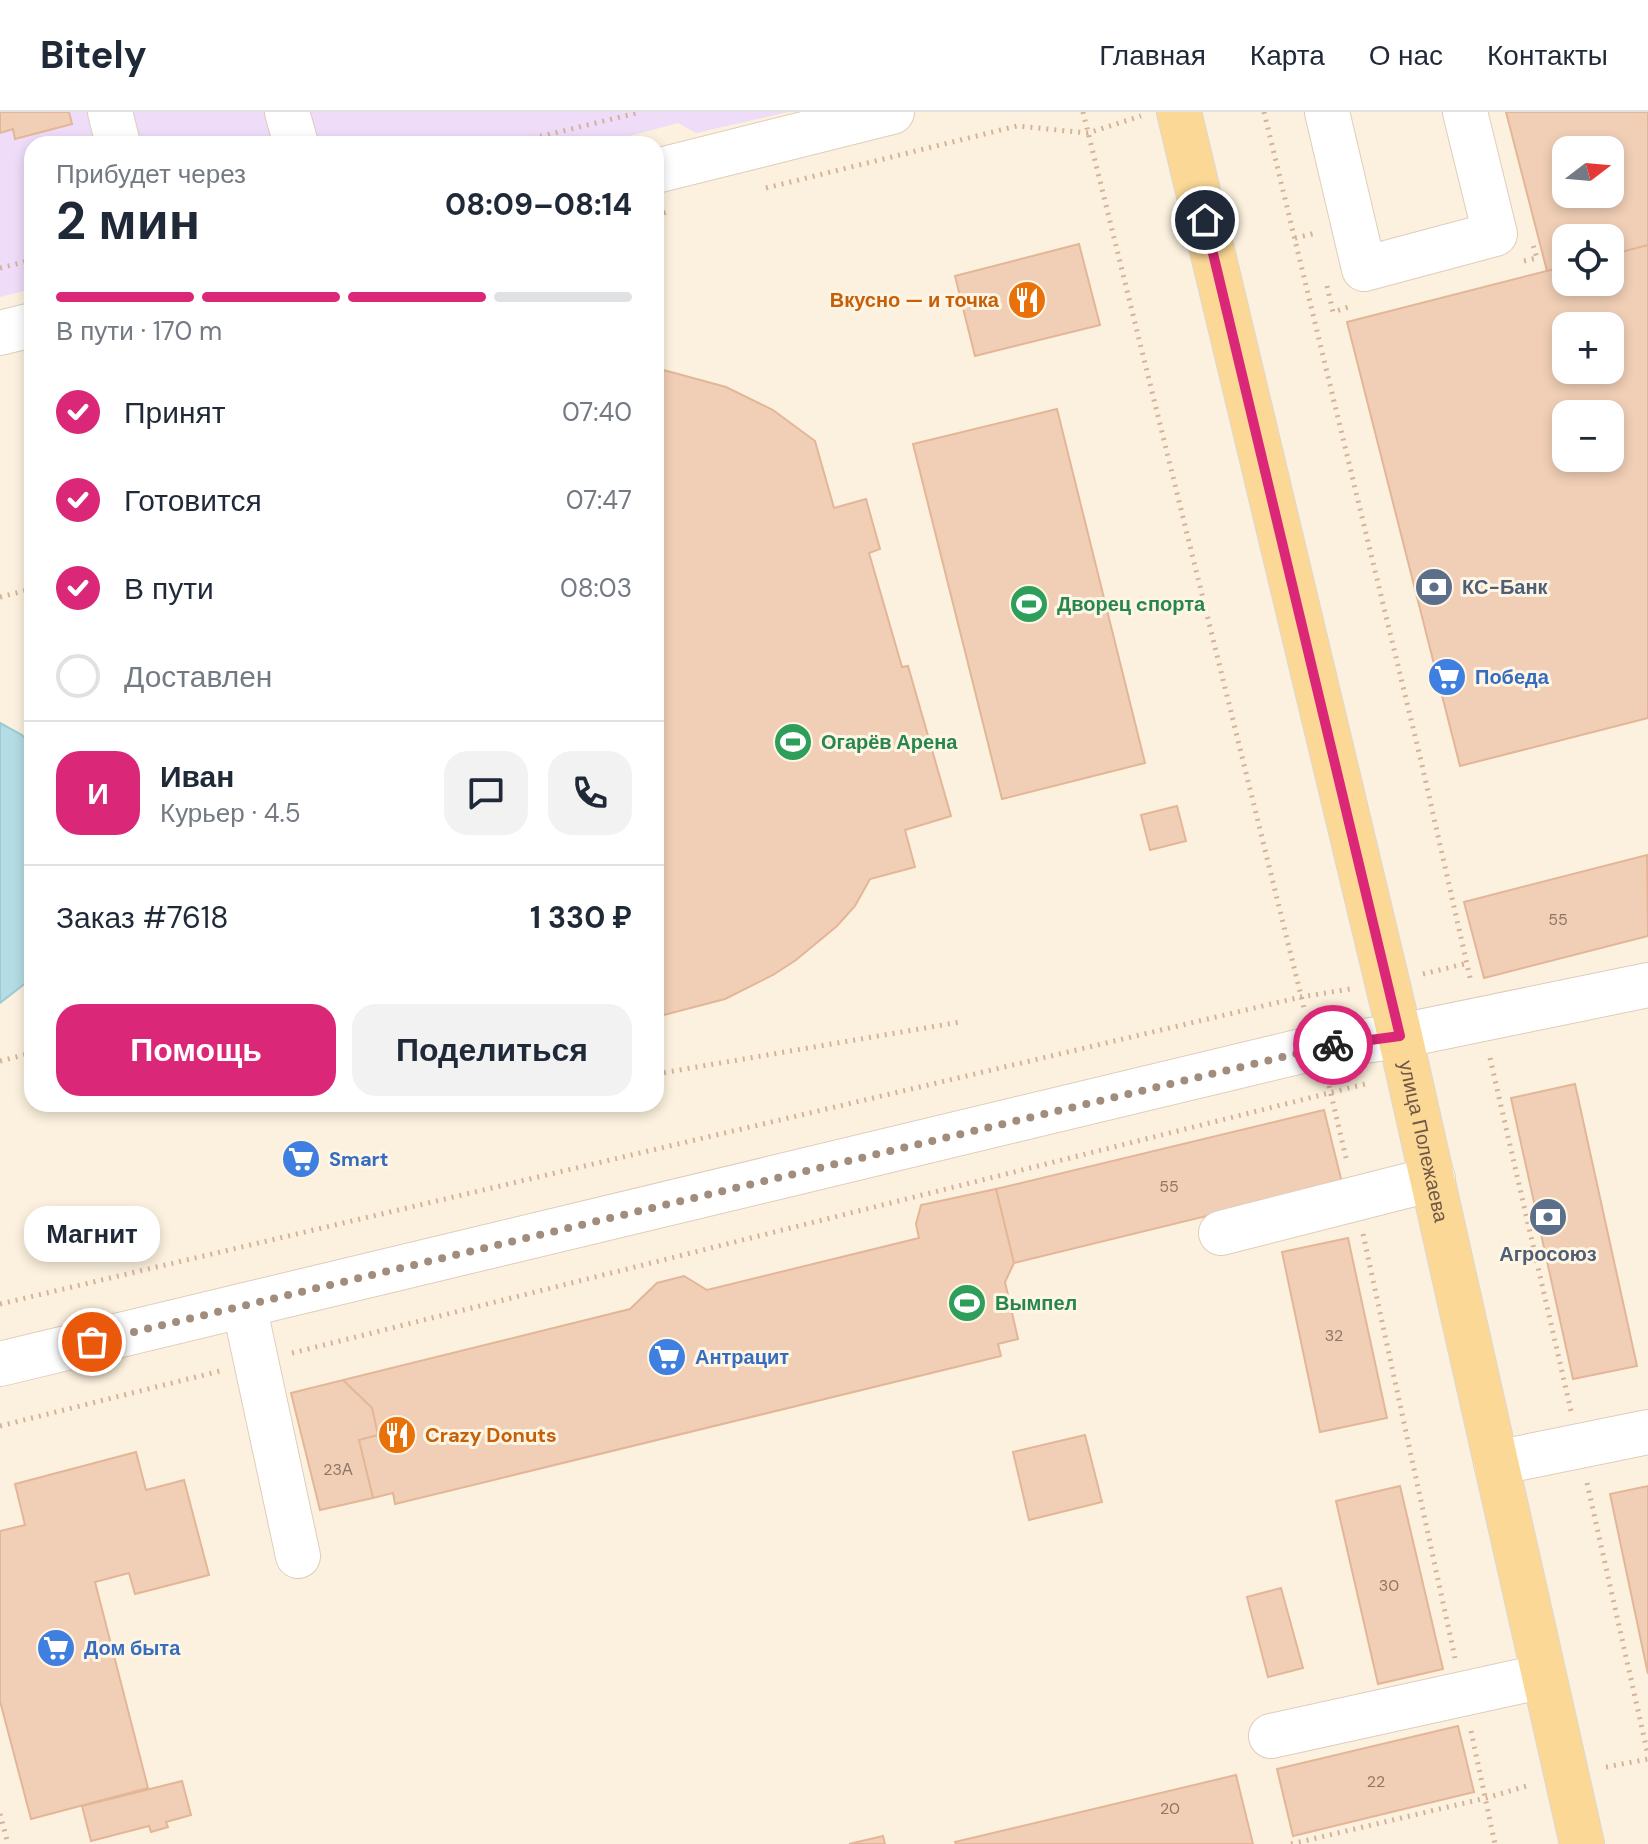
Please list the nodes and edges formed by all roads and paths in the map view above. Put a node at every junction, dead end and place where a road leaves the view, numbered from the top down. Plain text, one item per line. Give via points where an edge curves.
1 (110, 112) edge
2 (287, 112) edge
3 (641, 112) edge
4 (892, 112) edge
5 (1083, 112) edge
6 (1153, 112) edge
7 (1179, 112) edge
8 (1264, 112) edge
9 (1327, 112) edge
10 (1465, 112) edge
11 (1088, 133) junction
12 (116, 136) edge
13 (294, 136) edge
14 (542, 136) edge
15 (860, 165) dead end
16 (664, 169) edge
17 (667, 212) dead end
18 (664, 213) edge
19 (1315, 232) dead end
20 (1295, 238) junction
21 (24, 262) edge
22 (0, 268) edge
23 (24, 327) edge
24 (0, 333) edge
25 (24, 591) edge
26 (0, 597) edge
27 (1468, 963) junction
28 (1387, 982) junction
29 (1648, 985) edge
30 (1301, 997) junction
31 (1477, 1020) junction
32 (960, 1022) dead end
33 (1314, 1048) junction
34 (24, 1055) edge
35 (1404, 1055) junction
36 (0, 1061) edge
37 (664, 1073) edge
38 (1331, 1092) junction
39 (1433, 1179) junction
40 (1355, 1199) junction
41 (1221, 1233) dead end
42 (0, 1304) edge
43 (244, 1305) junction
44 (256, 1362) junction
45 (0, 1364) edge
46 (0, 1426) edge
47 (1648, 1432) edge
48 (1579, 1446) junction
49 (1496, 1463) junction
50 (298, 1556) dead end
51 (1544, 1676) junction
52 (1463, 1694) junction
53 (1271, 1736) dead end
54 (1648, 1755) edge
55 (1526, 1787) dead end
56 (1486, 1798) junction
57 (0, 1814) edge
58 (8, 1844) edge
59 (1291, 1844) edge
60 (1495, 1844) edge
61 (1582, 1844) edge

1 - 12 street
2 - 13 street
3 - 14 path
4 - 16 street
5 - 11 path
6 - 11 path
7 - 28 main road, улица Полежаева
8 - 20 path
9 - 10 street via 1364,269 1495,234
11 - 15 path via 1017,126
11 - 30 path
17 - 18 path
19 - 20 path
20 - 27 path
21 - 22 path
23 - 24 street
25 - 26 path
27 - 28 path
27 - 31 path
28 - 30 path
28 - 35 main road, улица Полежаева
29 - 31 street
30 - 33 path
30 - 42 path
31 - 35 street
31 - 48 path
32 - 37 path
33 - 35 street
33 - 38 path
33 - 43 street
34 - 36 path
35 - 38 path
35 - 39 main road, улица Полежаева
38 - 40 path
38 - 44 path
39 - 40 street
39 - 49 main road, улица Полежаева
40 - 41 street
40 - 52 path
43 - 44 street
43 - 45 street
44 - 46 path
44 - 50 street
47 - 48 street
48 - 49 street
48 - 54 path
49 - 51 main road, улица Полежаева
51 - 52 street
51 - 61 main road, улица Полежаева
52 - 53 street
52 - 56 path
55 - 56 path
56 - 59 path
56 - 60 path
57 - 58 path

